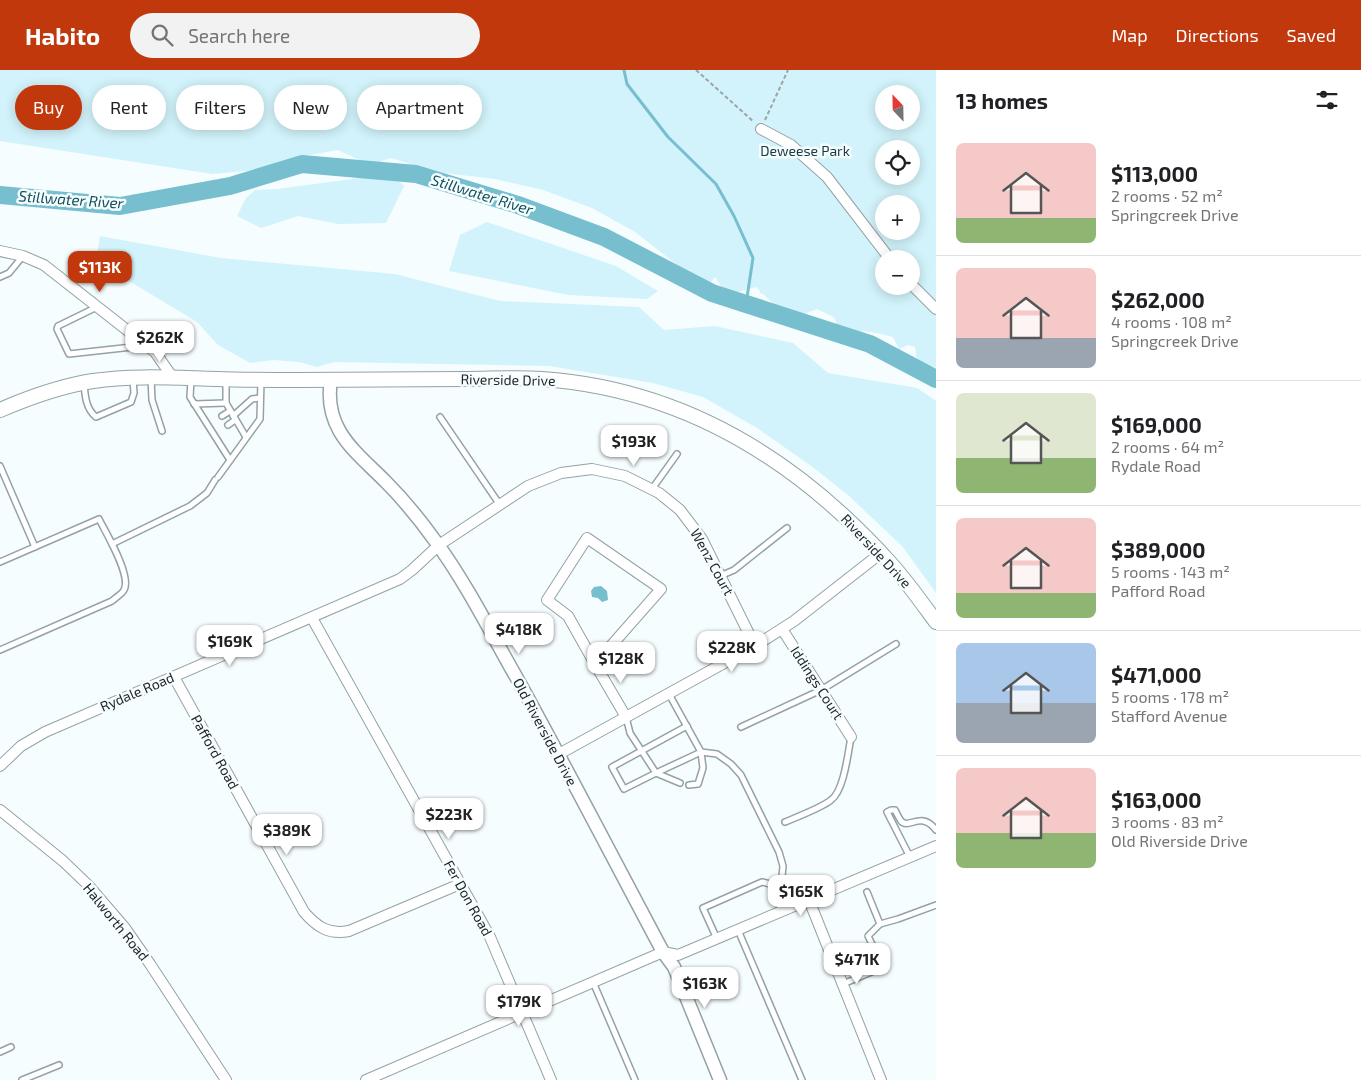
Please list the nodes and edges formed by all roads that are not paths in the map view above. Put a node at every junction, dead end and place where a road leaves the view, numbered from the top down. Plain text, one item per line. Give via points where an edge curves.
1 (761, 129) road end
2 (883, 250) edge
3 (0, 251) edge
4 (23, 256) junction
5 (0, 277) edge
6 (920, 293) edge
7 (97, 307) junction
8 (936, 308) edge
9 (142, 342) junction
10 (151, 377) junction
11 (133, 378) junction
12 (172, 378) junction
13 (191, 378) junction
14 (226, 380) junction
15 (261, 380) junction
16 (331, 380) junction
17 (84, 383) junction
18 (260, 398) junction
19 (226, 403) junction
20 (194, 404) junction
21 (0, 410) edge
22 (233, 415) junction
23 (222, 416) dead end
24 (440, 418) dead end
25 (214, 421) dead end
26 (207, 424) junction
27 (228, 424) dead end
28 (219, 430) dead end
29 (162, 431) dead end
30 (213, 433) junction
31 (246, 437) junction
32 (677, 454) dead end
33 (230, 460) junction
34 (0, 466) edge
35 (652, 489) junction
36 (500, 505) junction
37 (787, 528) dead end
38 (112, 544) junction
39 (439, 545) junction
40 (35, 547) junction
41 (881, 553) junction
42 (0, 562) edge
43 (720, 576) junction
44 (312, 618) junction
45 (936, 622) edge
46 (782, 629) junction
47 (896, 644) dead end
48 (755, 646) junction
49 (0, 650) edge
50 (595, 664) junction
51 (174, 676) junction
52 (821, 690) junction
53 (668, 694) junction
54 (626, 717) junction
55 (687, 726) junction
56 (742, 727) dead end
57 (851, 737) joint
58 (642, 751) junction
59 (701, 752) junction
60 (559, 754) junction
61 (0, 766) edge
62 (656, 773) junction
63 (680, 783) dead end
64 (689, 785) dead end
65 (0, 810) edge
66 (785, 822) dead end
67 (936, 830) edge
68 (936, 846) edge
69 (910, 857) junction
70 (460, 884) junction
71 (774, 892) junction
72 (867, 892) dead end
73 (809, 900) junction
74 (936, 905) edge
75 (782, 911) junction
76 (880, 924) junction
77 (738, 930) junction
78 (716, 939) junction
79 (663, 952) junction
80 (592, 982) junction
81 (843, 984) junction
82 (522, 1012) junction
83 (12, 1047) dead end
84 (0, 1052) edge
85 (59, 1065) dead end
86 (387, 1076) edge
87 (22, 1080) edge
88 (226, 1080) edge
89 (366, 1080) edge
90 (551, 1080) edge
91 (635, 1080) edge
92 (720, 1080) edge
93 (802, 1080) edge
94 (881, 1080) edge

1 - 2 street via 791,145 828,177
3 - 4 street
4 - 5 lane via 9,273
4 - 7 street via 44,265
6 - 8 street
7 - 9 street
7 - 9 lane via 58,326 69,354 132,347
9 - 12 street via 155,352
10 - 11 main road, Riverside Drive
10 - 12 main road, Riverside Drive
10 - 29 lane via 152,400
11 - 17 main road, Riverside Drive
11 - 17 lane via 131,402 96,417 85,400
12 - 13 main road, Riverside Drive
13 - 14 main road, Riverside Drive
13 - 20 lane via 190,396
14 - 15 main road, Riverside Drive
14 - 19 lane
15 - 16 main road, Riverside Drive
15 - 18 lane
16 - 39 street, Old Riverside Drive via 332,414 346,442 402,499
16 - 41 main road, Riverside Drive via 540,378 618,390 664,404 731,434 764,453 840,512
17 - 21 main road, Riverside Drive
18 - 22 lane via 252,399
18 - 31 lane via 260,419
19 - 20 lane
19 - 22 lane
20 - 26 lane
22 - 23 lane
22 - 27 lane
22 - 31 lane
24 - 36 lane
25 - 26 lane
26 - 30 lane
28 - 30 lane
30 - 33 lane
31 - 33 lane
32 - 35 lane
33 - 38 lane via 207,493 190,506
34 - 40 lane
35 - 36 street, Wenz Court via 624,476 592,469 553,476 528,486
35 - 43 street, Wenz Court via 680,510 702,540
36 - 39 street, Wenz Court
37 - 43 lane via 734,570
38 - 40 lane via 99,519
38 - 49 lane via 126,579 124,590 112,601
39 - 44 street, Rydale Road via 400,579
39 - 60 street, Old Riverside Drive via 462,578
40 - 42 lane
41 - 45 main road, Riverside Drive
41 - 46 street
43 - 48 street, Wenz Court
44 - 51 street, Rydale Road
44 - 70 street, Fer Don Road
46 - 48 street
46 - 52 street, Iddings Court
47 - 52 lane
48 - 53 street
50 - 50 street via 568,616 547,600 586,538 660,589
50 - 54 street
51 - 61 street, Rydale Road via 45,732 21,746
51 - 70 street, Pafford Road via 304,912 317,925 337,933 349,931
52 - 56 lane
52 - 57 street, Iddings Court
53 - 54 street
53 - 55 lane
54 - 58 lane via 630,733
54 - 60 street
55 - 58 lane
55 - 59 lane
57 - 66 lane via 837,794 831,801
58 - 62 lane
58 - 62 lane via 612,767 624,789
59 - 62 lane
59 - 64 lane via 703,768 698,784
59 - 71 lane via 718,754 741,775 784,866
60 - 79 street, Old Riverside Drive
62 - 63 lane
65 - 88 street, Halworth Road via 64,861 125,928
67 - 69 lane via 926,820 906,824 893,809 887,812
68 - 69 street
69 - 73 street
70 - 82 street, Fer Don Road via 500,957
71 - 75 lane
71 - 78 lane via 770,884 762,882 703,908
72 - 76 lane
73 - 75 street
73 - 81 street
74 - 76 lane
75 - 77 street
76 - 81 lane via 868,936 882,967
77 - 78 street
77 - 93 lane
78 - 79 street via 678,955
79 - 80 street
79 - 92 street, Old Riverside Drive via 674,967
80 - 82 street
80 - 91 lane
81 - 94 street
82 - 86 street
82 - 90 street, Fer Don Road
83 - 84 lane
85 - 87 lane
86 - 89 street

